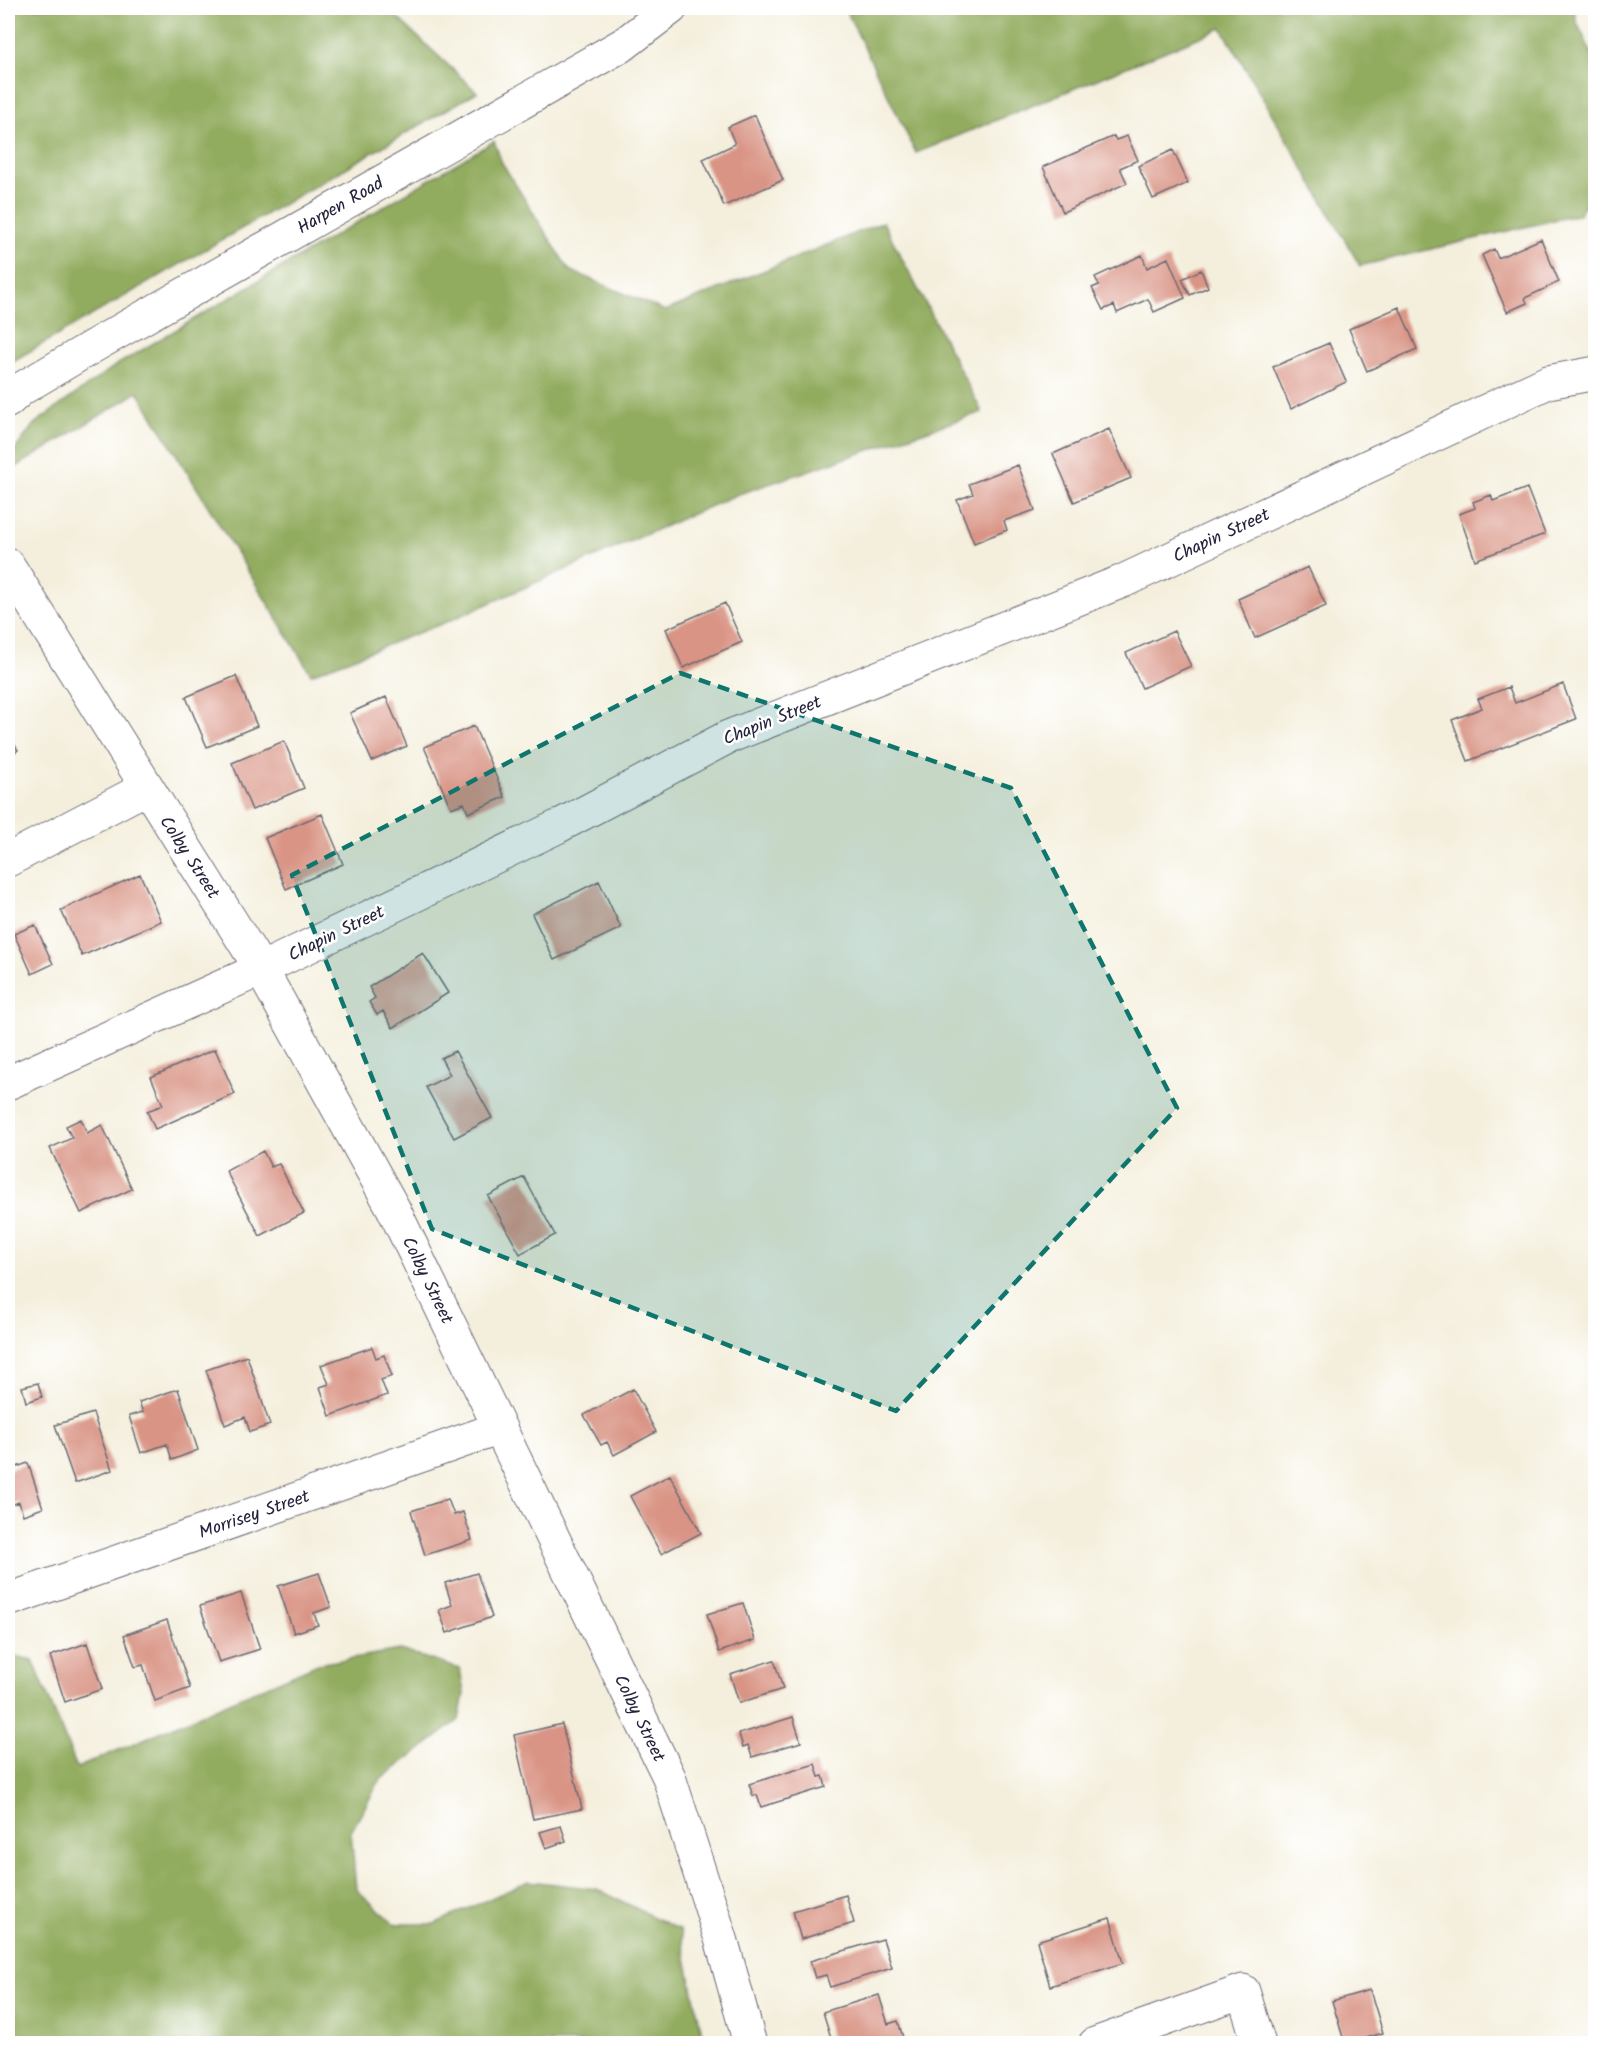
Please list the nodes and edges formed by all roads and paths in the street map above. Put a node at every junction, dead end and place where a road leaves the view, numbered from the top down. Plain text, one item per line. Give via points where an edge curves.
1 (671, 8) edge
2 (1596, 373) edge
3 (8, 401) edge
4 (8, 566) edge
5 (146, 788) junction
6 (8, 860) edge
7 (261, 969) junction
8 (8, 1083) edge
9 (500, 1428) junction
10 (8, 1600) edge
11 (750, 2043) edge
12 (1095, 2043) edge
13 (1259, 2043) edge

1 - 3 street, Harpen Road via 624,44 97,344 21,389
2 - 7 street, Chapin Street via 1548,382 1123,581 728,737 557,827
4 - 5 street, Colby Street
5 - 6 street
5 - 7 street, Colby Street
7 - 8 street, Chapin Street
7 - 9 street, Colby Street via 393,1208
9 - 10 street, Morrisey Street
9 - 11 street, Colby Street via 669,1777
12 - 13 street via 1243,1991

